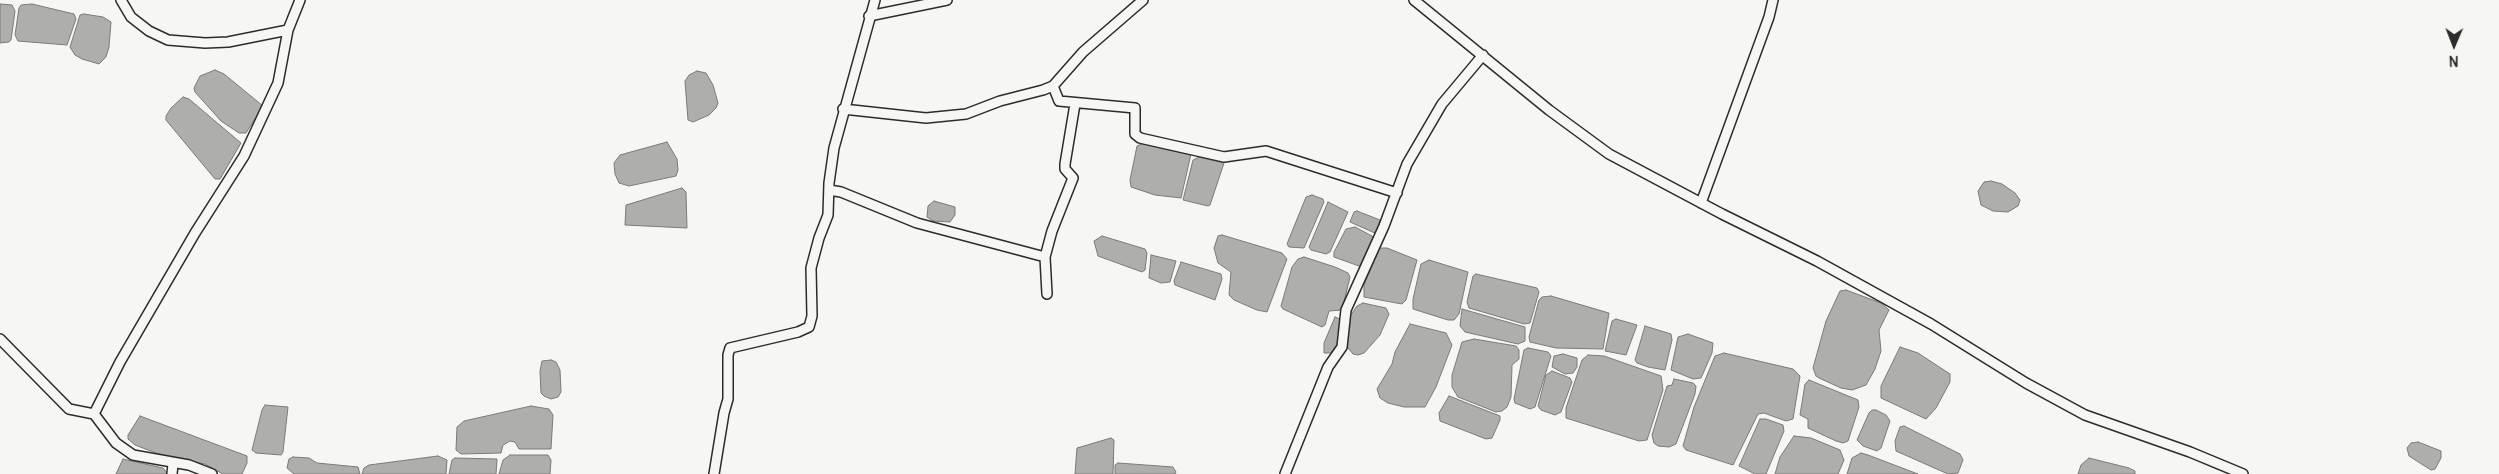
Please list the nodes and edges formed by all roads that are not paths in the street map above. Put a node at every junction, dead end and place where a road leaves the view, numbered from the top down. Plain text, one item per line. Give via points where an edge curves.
1 (121, 0) edge
2 (300, 0) edge
3 (875, 0) edge
4 (947, 0) edge
5 (1143, 0) edge
6 (1414, 0) edge
7 (1773, 0) edge
8 (869, 16) junction
9 (288, 30) junction
10 (1483, 56) junction
11 (1053, 86) junction
12 (1075, 104) junction
13 (844, 109) junction
14 (829, 190) junction
15 (1397, 193) junction
16 (1701, 204) junction
17 (1045, 257) junction
18 (1047, 294) dead end
19 (0, 339) edge
20 (94, 414) junction
21 (173, 464) junction
22 (172, 474) edge
23 (212, 474) edge
24 (714, 474) edge
25 (1285, 474) edge
26 (2243, 474) edge

1 - 9 street via 131,18 149,32 168,40 228,42
2 - 9 street
3 - 8 street
4 - 8 street
5 - 11 street via 1083,52
6 - 10 street
7 - 16 street
8 - 13 street
9 - 20 street via 278,83 244,156 120,362
10 - 15 street via 1442,104 1408,164
10 - 16 street via 1609,154
11 - 12 street via 1059,101
11 - 13 street via 966,114 926,118
12 - 15 street via 1135,108 1135,134 1140,138 1224,157 1266,152
12 - 17 street via 1065,164 1073,178
13 - 14 street via 834,148
14 - 17 street via 917,223
14 - 24 street via 828,215 811,268 812,316 809,327 730,348 728,399
15 - 25 street via 1346,310 1342,347 1328,367
16 - 26 street via 1825,265 2085,415
17 - 18 street
19 - 20 street via 69,409
20 - 21 street via 116,443 133,455
21 - 22 street
21 - 23 street via 189,465

